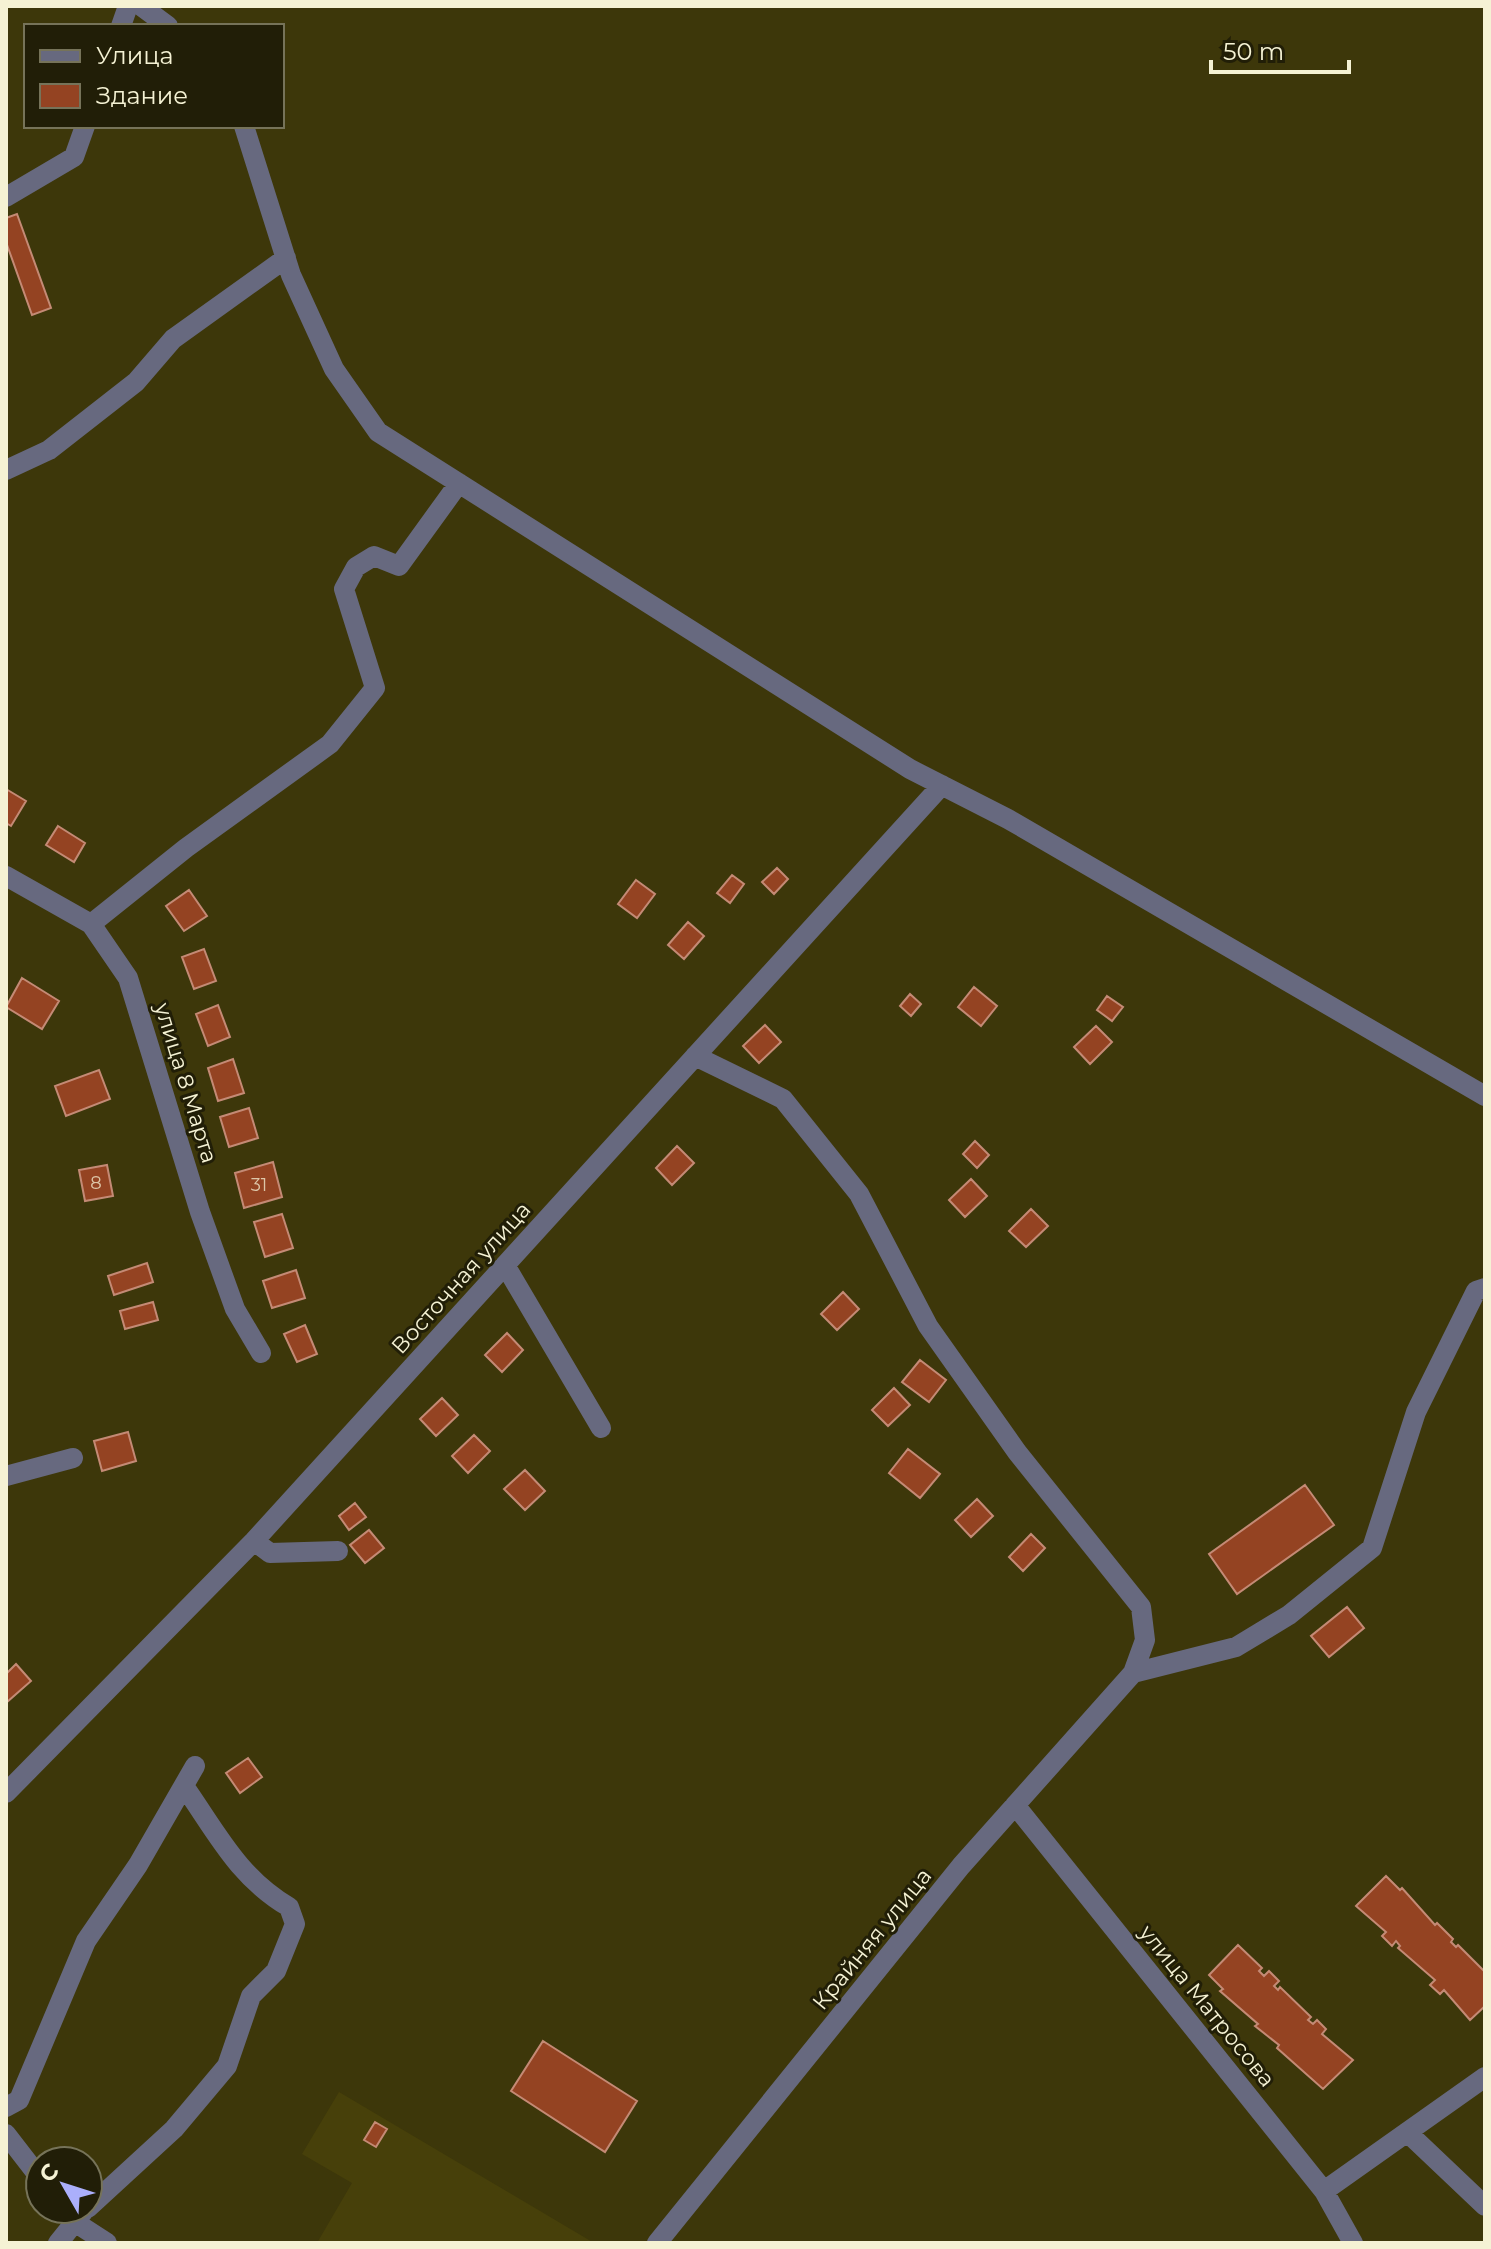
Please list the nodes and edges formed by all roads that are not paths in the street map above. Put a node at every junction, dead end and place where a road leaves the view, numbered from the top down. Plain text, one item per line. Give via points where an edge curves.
1 (141, 6) edge
2 (165, 24) edge
3 (84, 128) edge
4 (245, 128) edge
5 (6, 197) edge
6 (286, 258) junction
7 (6, 470) edge
8 (459, 483) junction
9 (942, 785) junction
10 (6, 876) edge
11 (91, 924) junction
12 (695, 1056) junction
13 (1485, 1096) edge
14 (505, 1265) junction
15 (1485, 1288) edge
16 (261, 1353) dead end
17 (601, 1428) dead end
18 (73, 1458) dead end
19 (6, 1476) edge
20 (254, 1541) junction
21 (338, 1551) dead end
22 (1133, 1673) junction
23 (195, 1766) dead end
24 (184, 1786) junction
25 (6, 1793) edge
26 (1015, 1805) junction
27 (1485, 2077) edge
28 (6, 2107) edge
29 (1407, 2132) junction
30 (6, 2134) edge
31 (24, 2157) edge
32 (104, 2190) edge
33 (1324, 2191) junction
34 (1485, 2206) edge
35 (70, 2225) edge
36 (90, 2225) edge
37 (58, 2243) edge
38 (107, 2243) edge
39 (657, 2243) edge
40 (1353, 2243) edge

1 - 2 street
3 - 5 street via 74,157
4 - 6 street
6 - 7 street via 173,339 136,382 49,450
6 - 8 street via 334,369 378,432
8 - 9 street
8 - 11 street via 399,566 374,556 356,567 344,589 375,688 330,744 230,814
9 - 12 street, Восточная улица
9 - 13 street
10 - 11 street, улица 8 Марта
11 - 16 street, улица 8 Марта via 128,978 200,1212 235,1309
12 - 14 street, Восточная улица
12 - 22 street via 783,1099 859,1194 928,1326 1017,1452 1141,1607 1145,1640
14 - 17 street
14 - 20 street, Восточная улица
15 - 22 street via 1476,1291 1416,1412 1372,1548 1289,1615 1236,1647
18 - 19 street
20 - 21 street via 270,1553
20 - 25 street, Восточная улица
22 - 26 street, Крайняя улица
23 - 24 street
24 - 28 street via 86,1941 19,2100
24 - 32 street via 235,1862 260,1889 289,1907 295,1924 276,1971 251,1996 227,2066 174,2129
26 - 33 street, улица Матросова
26 - 39 street, Крайняя улица
27 - 29 street
29 - 33 street
29 - 34 street
30 - 31 street
33 - 40 street, улица Матросова
35 - 37 street
36 - 38 street

